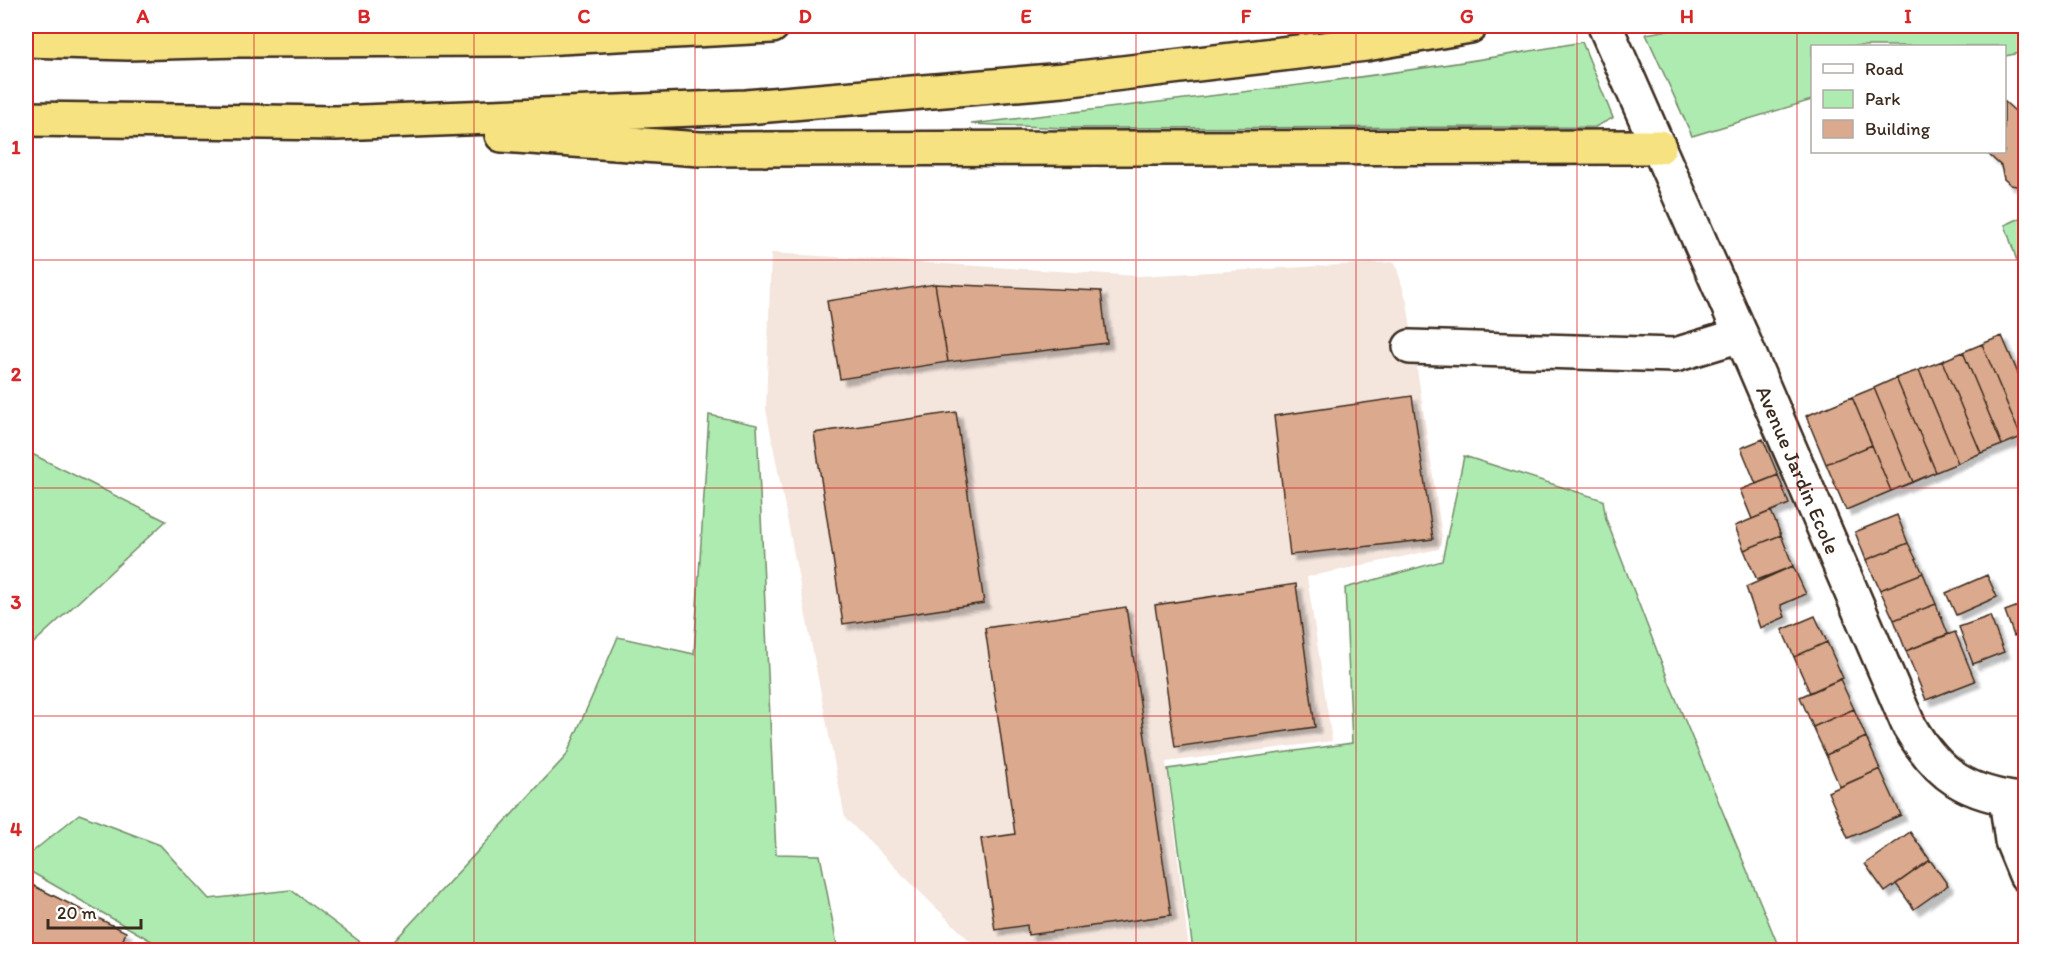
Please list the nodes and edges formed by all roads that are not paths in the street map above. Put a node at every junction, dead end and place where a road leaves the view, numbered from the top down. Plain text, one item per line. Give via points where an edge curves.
1 (339, 26) edge
2 (772, 26) edge
3 (1470, 26) edge
4 (1605, 26) edge
5 (26, 40) edge
6 (239, 40) junction
7 (26, 119) edge
8 (336, 123) junction
9 (1659, 147) junction
10 (1741, 335) junction
11 (1410, 347) dead end
12 (2016, 800) edge
13 (2025, 875) edge

1 - 6 highway
2 - 6 highway via 522,39
3 - 8 highway via 1366,44 1063,80 746,108
4 - 9 street, Avenue Jardin Ecole
5 - 6 highway
7 - 8 highway
8 - 9 highway via 700,149
9 - 10 street, Avenue Jardin Ecole
10 - 11 street via 1675,355
10 - 12 street, Avenue Jardin Ecole via 1909,726 1923,750 1960,783
12 - 13 street, Avenue Jardin Ecole via 2012,841

